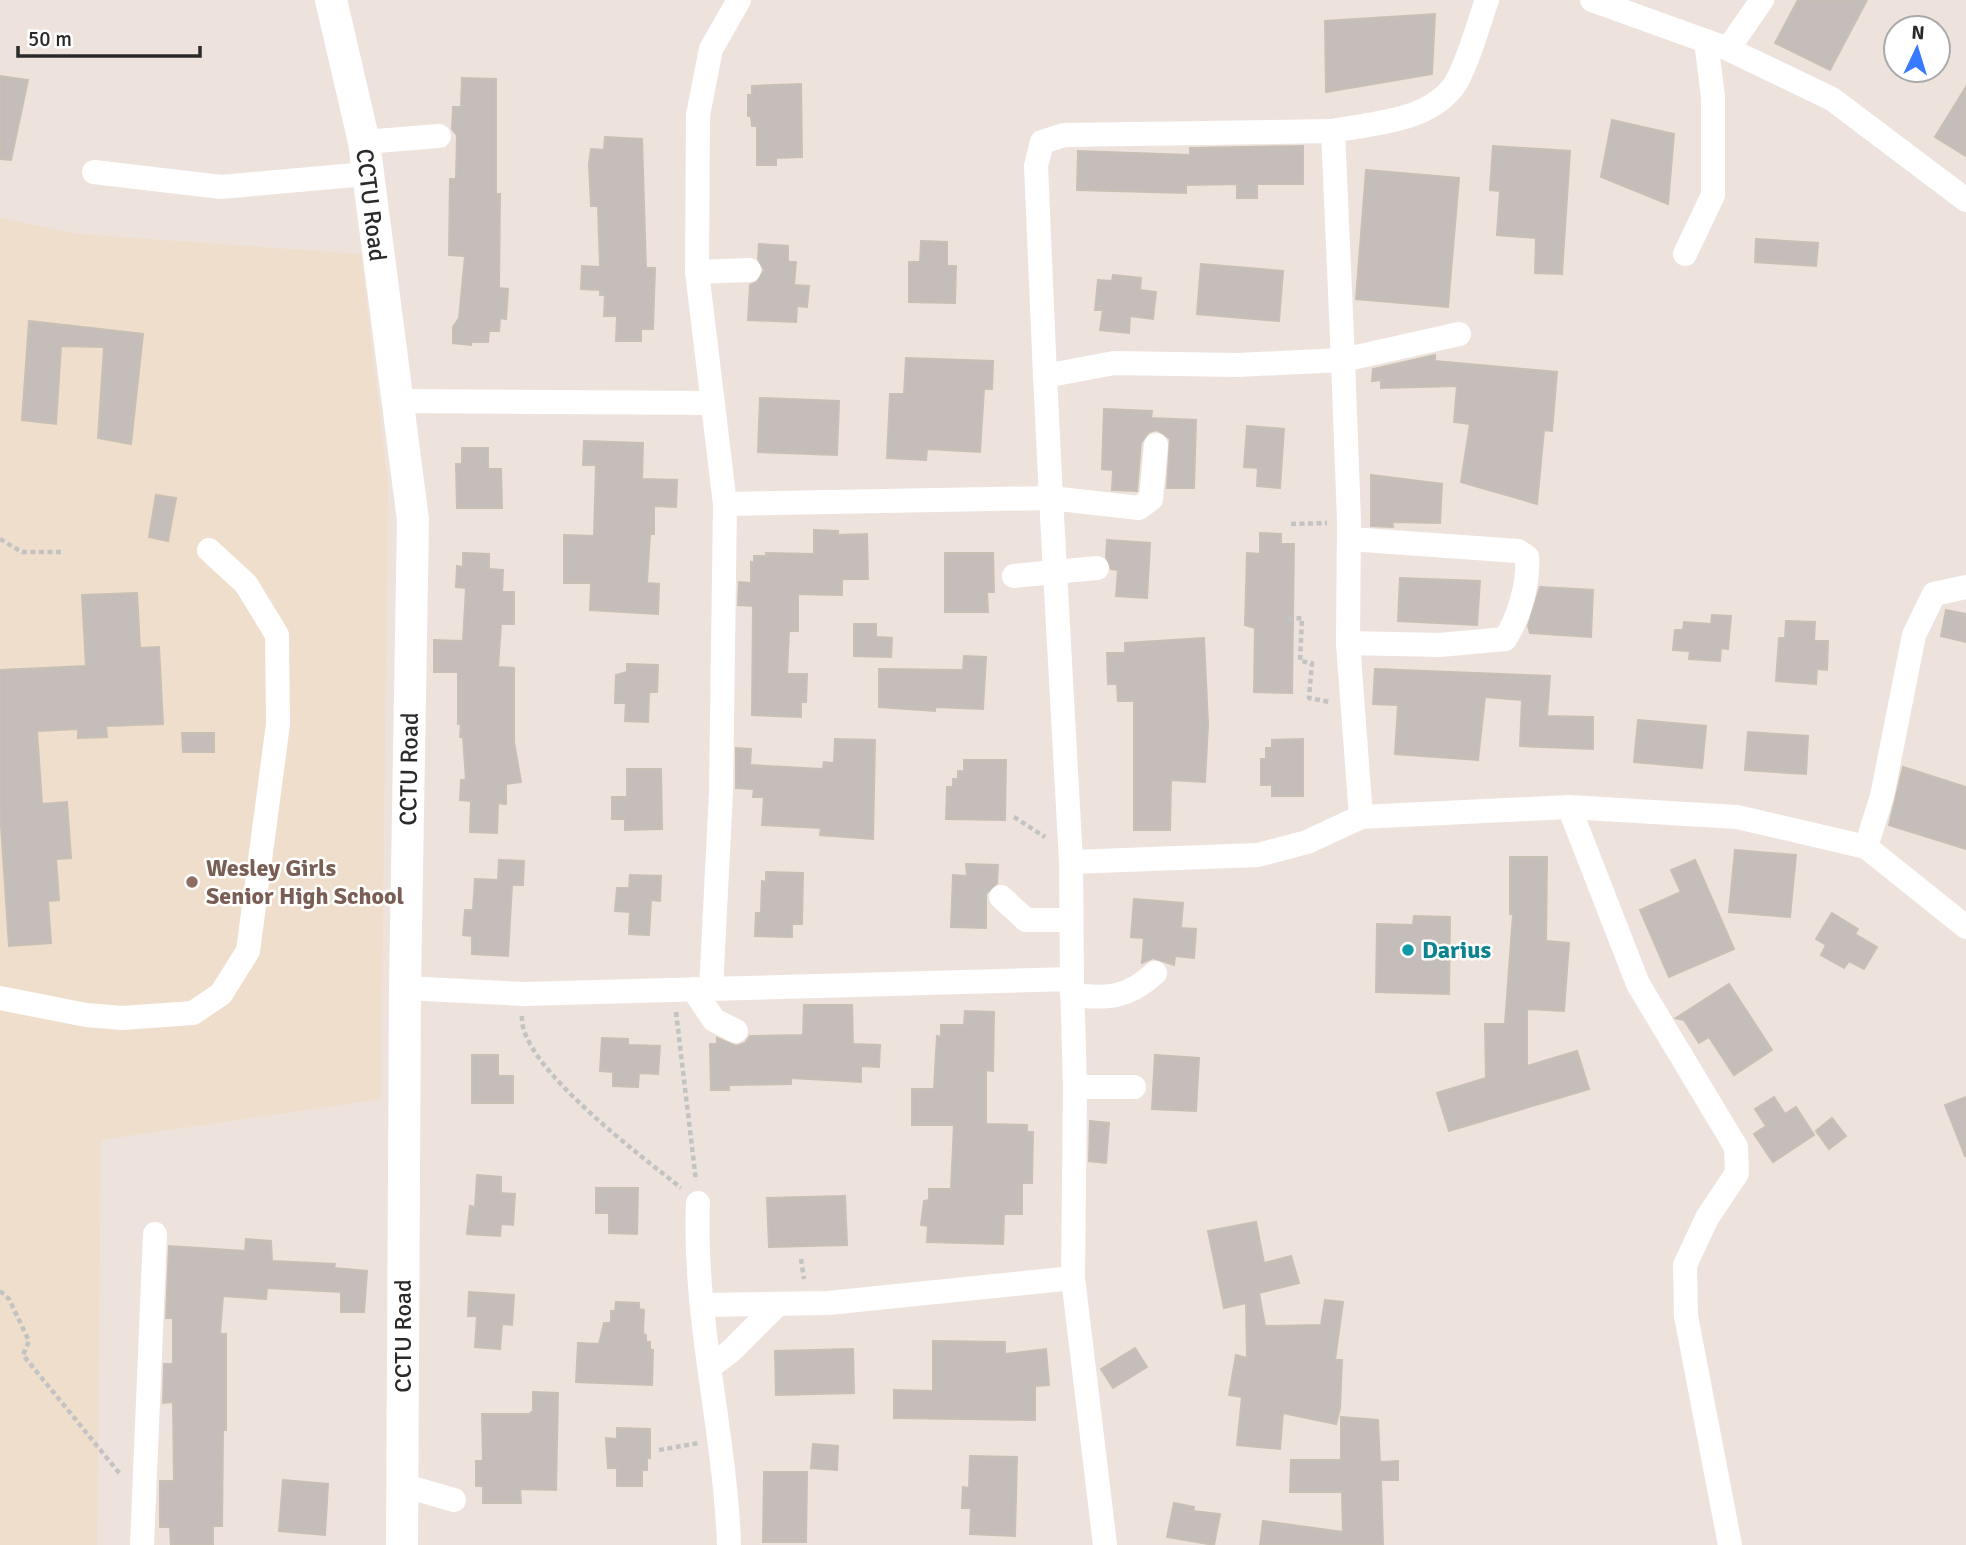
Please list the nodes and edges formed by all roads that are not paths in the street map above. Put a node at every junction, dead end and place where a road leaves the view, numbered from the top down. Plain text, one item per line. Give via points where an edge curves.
1 (331, 0) edge
2 (739, 0) edge
3 (1488, 0) edge
4 (1592, 0) edge
5 (1762, 0) edge
6 (1717, 45) junction
7 (1333, 131) junction
8 (439, 136) dead end
9 (364, 142) junction
10 (94, 172) dead end
11 (366, 174) junction
12 (1966, 200) edge
13 (1685, 254) dead end
14 (748, 270) dead end
15 (697, 272) junction
16 (1459, 334) dead end
17 (1343, 360) junction
18 (1045, 376) junction
19 (399, 401) junction
20 (713, 403) junction
21 (1156, 445) dead end
22 (1051, 498) junction
23 (725, 504) junction
24 (1349, 530) junction
25 (209, 550) dead end
26 (1097, 568) dead end
27 (1053, 571) junction
28 (1014, 576) dead end
29 (1966, 587) edge
30 (1348, 643) junction
31 (1569, 807) junction
32 (1361, 817) junction
33 (1866, 848) junction
34 (1070, 853) junction
35 (1001, 897) dead end
36 (1071, 920) junction
37 (1966, 927) edge
38 (1155, 973) dead end
39 (1072, 987) junction
40 (405, 988) junction
41 (693, 990) junction
42 (0, 998) edge
43 (736, 1031) dead end
44 (1075, 1087) junction
45 (1134, 1087) dead end
46 (698, 1203) road end
47 (155, 1234) dead end
48 (1073, 1279) junction
49 (703, 1306) junction
50 (776, 1306) junction
51 (711, 1366) junction
52 (402, 1485) junction
53 (454, 1500) dead end
54 (142, 1545) edge
55 (402, 1545) edge
56 (729, 1545) edge
57 (1105, 1545) edge
58 (1730, 1545) edge

1 - 9 street, CCTU Road
2 - 15 street via 711,49 698,115
3 - 7 street via 1454,86 1433,107
4 - 6 street
5 - 6 street
6 - 12 street via 1832,99
6 - 13 street via 1713,195
7 - 17 street
7 - 18 street via 1063,135 1042,142 1036,166
8 - 9 street
9 - 11 street, CCTU Road
10 - 11 street via 221,187
11 - 19 street, CCTU Road
14 - 15 street
15 - 20 street
16 - 17 street
17 - 18 street via 1237,365 1114,363
17 - 24 street
18 - 22 street
19 - 20 street
19 - 40 street, CCTU Road via 413,520
20 - 23 street
21 - 22 street via 1151,499 1139,508
22 - 23 street
22 - 27 street
23 - 41 street via 720,792
24 - 30 street
24 - 30 street via 1518,551 1527,557 1528,570 1506,639 1440,645
25 - 42 street via 246,584 277,635 278,724 247,951 221,994 193,1013 122,1018
26 - 27 street
27 - 28 street
27 - 34 street
29 - 33 street via 1934,594 1914,635 1882,796
30 - 32 street
31 - 32 street
31 - 33 street via 1737,817
31 - 58 street via 1638,984 1736,1147 1737,1173 1707,1218 1685,1265 1686,1317
32 - 34 street via 1307,842 1258,855
33 - 37 street
34 - 36 street
35 - 36 street via 1026,920
36 - 39 street
38 - 39 street via 1139,988 1120,996
39 - 41 street
39 - 44 street
40 - 41 street via 524,994
40 - 52 street, CCTU Road
41 - 43 street via 714,1020
44 - 45 street
44 - 48 street
46 - 49 street via 697,1255
47 - 54 street
48 - 50 street
48 - 57 street
49 - 50 street
49 - 51 street
50 - 51 street
51 - 56 street
52 - 53 street
52 - 55 street, CCTU Road

